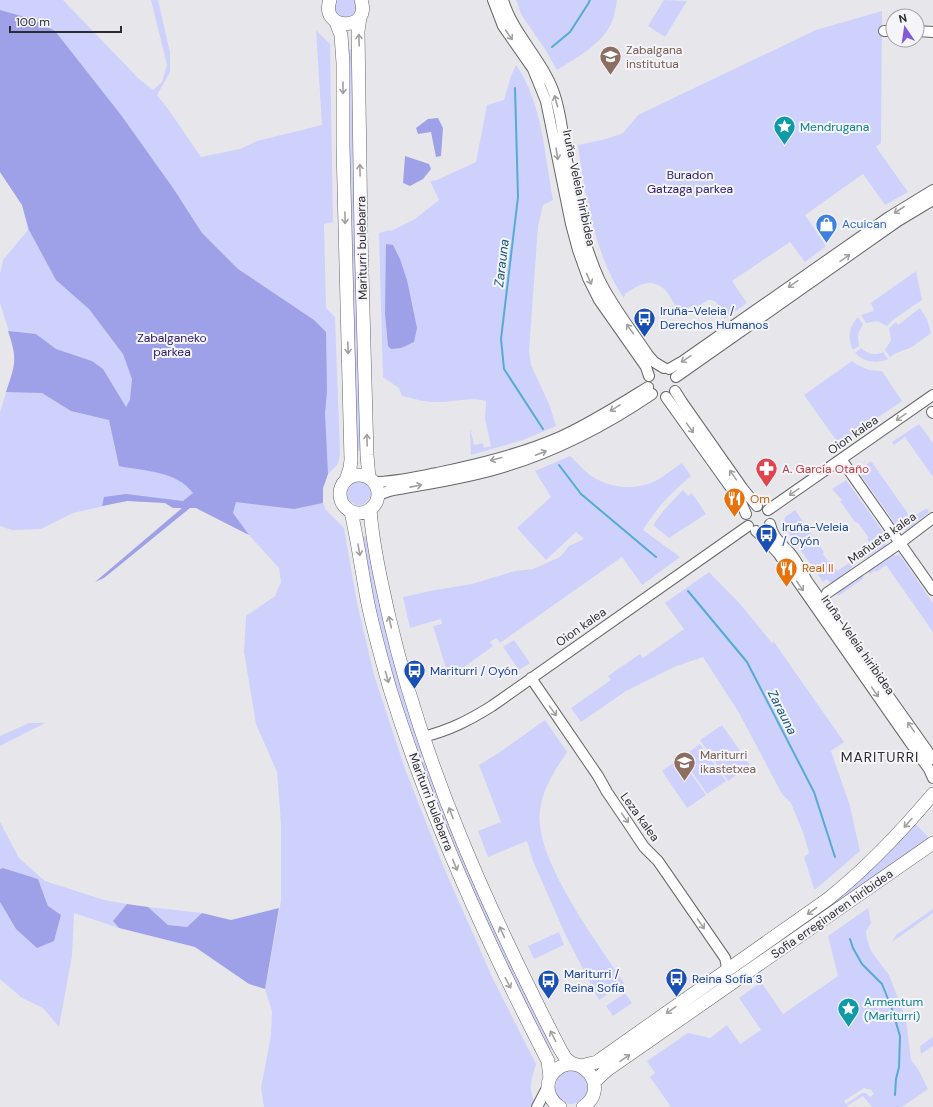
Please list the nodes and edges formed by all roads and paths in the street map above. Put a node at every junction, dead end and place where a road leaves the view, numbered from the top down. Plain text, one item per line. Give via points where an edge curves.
1 (330, 0) edge
2 (361, 0) edge
3 (493, 0) edge
4 (503, 0) edge
5 (360, 17) junction
6 (336, 22) junction
7 (933, 190) edge
8 (933, 200) edge
9 (666, 369) junction
10 (649, 376) junction
11 (676, 377) junction
12 (650, 390) junction
13 (675, 391) junction
14 (933, 395) edge
15 (666, 397) junction
16 (841, 459) junction
17 (346, 480) junction
18 (372, 480) junction
19 (378, 495) junction
20 (757, 506) junction
21 (370, 510) junction
22 (768, 510) junction
23 (351, 512) junction
24 (746, 514) junction
25 (933, 518) edge
26 (770, 524) junction
27 (752, 528) junction
28 (900, 543) junction
29 (933, 590) edge
30 (826, 593) dead end
31 (531, 678) junction
32 (423, 737) junction
33 (933, 759) edge
34 (933, 778) edge
35 (933, 794) edge
36 (933, 843) edge
37 (727, 971) junction
38 (577, 1065) junction
39 (549, 1082) junction
40 (594, 1082) junction
41 (589, 1104) edge
42 (537, 1107) edge
43 (560, 1107) edge

1 - 6 main road, Mariturri bulebarra via 328,11
2 - 5 main road, Mariturri bulebarra via 363,7
3 -> 10 street, Iruña-Veleia hiribidea via 503,26 533,69 546,101 571,224 588,278 599,300 646,367
9 -> 4 street, Iruña-Veleia hiribidea via 648,355 599,279 580,222 554,93 536,57 509,16
5 - 6 main road via 349,24
18 -> 5 main road, Mariturri bulebarra via 367,447 361,237 358,31
6 -> 17 main road, Mariturri bulebarra via 341,35 343,63 351,460
7 -> 9 street via 889,217 683,361
11 -> 8 street via 892,225
9 - 10 street via 658,369
9 - 11 street
10 - 12 street
11 - 13 street
12 - 15 street via 656,396
12 -> 18 street via 560,437 500,459 387,482
19 -> 12 street via 468,476 536,455 611,420
13 - 15 street
20 -> 13 street
14 -> 16 street, Oion kalea
15 -> 24 street via 741,502
16 -> 22 street, Oion kalea
16 - 28 street
17 - 18 main road via 353,476 362,476
17 - 23 main road via 342,485 340,497
18 - 19 main road
19 - 21 main road
20 - 22 street via 763,506
20 - 24 street
21 - 23 main road via 364,513
32 -> 21 main road, Mariturri bulebarra via 396,649 382,592
22 - 26 street via 772,519
23 -> 39 main road, Mariturri bulebarra via 368,604 381,655 429,801 500,966 548,1062
24 - 27 street via 746,520
25 - 28 street, Mañueta kalea
26 - 27 street via 762,531
33 -> 26 street, Iruña-Veleia hiribidea via 791,554 777,541
27 - 31 street, Oion kalea
27 -> 34 street, Iruña-Veleia hiribidea via 778,554 922,758
28 - 29 street
28 - 30 street, Mañueta kalea
31 - 32 street, Oion kalea via 468,721
31 -> 37 street, Leza kalea via 632,829 658,861 724,958
38 -> 32 main road, Mariturri bulebarra via 566,1058 560,1049 508,946 476,873
35 -> 37 main road, Sofia erreginaren hiribidea via 886,847 847,884
40 -> 36 main road, Sofia erreginaren hiribidea via 607,1070
37 -> 38 main road, Sofia erreginaren hiribidea via 597,1062
38 - 39 main road, Sofia erreginaren hiribidea via 559,1068
38 - 40 main road, Mariturri bulebarra via 587,1070
39 - 42 street
39 - 43 main road, Mariturri bulebarra via 549,1093
40 - 41 main road via 594,1093

